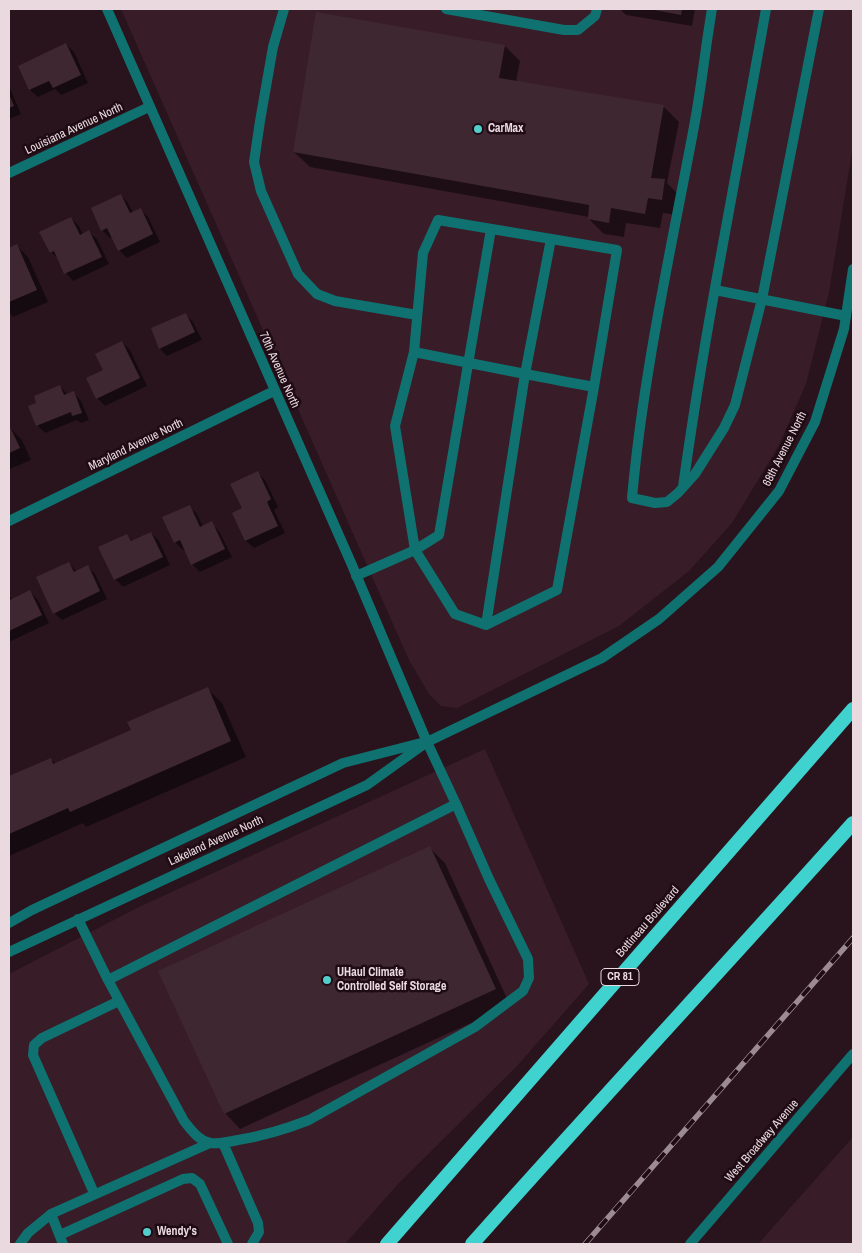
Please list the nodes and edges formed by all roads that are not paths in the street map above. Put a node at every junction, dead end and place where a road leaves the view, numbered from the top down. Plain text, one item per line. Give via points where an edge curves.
1 (107, 9) edge
2 (284, 9) edge
3 (446, 9) edge
4 (597, 9) edge
5 (712, 9) edge
6 (766, 9) edge
7 (819, 9) edge
8 (149, 107) junction
9 (9, 174) edge
10 (491, 229) junction
11 (551, 239) junction
12 (853, 269) edge
13 (715, 290) junction
14 (762, 298) junction
15 (417, 315) junction
16 (846, 316) junction
17 (414, 352) junction
18 (470, 363) junction
19 (525, 374) junction
20 (594, 387) junction
21 (274, 391) junction
22 (683, 488) junction
23 (9, 521) edge
24 (415, 550) junction
25 (718, 567) joint
26 (356, 576) junction
27 (486, 625) junction
28 (853, 709) edge
29 (427, 742) junction
30 (456, 804) junction
31 (853, 823) edge
32 (78, 919) junction
33 (9, 923) edge
34 (9, 952) edge
35 (108, 980) junction
36 (119, 1001) junction
37 (852, 1057) edge
38 (210, 1143) junction
39 (223, 1143) junction
40 (94, 1193) junction
41 (51, 1214) junction
42 (62, 1240) edge
43 (20, 1244) edge
44 (228, 1244) edge
45 (252, 1244) edge
46 (386, 1244) edge
47 (472, 1244) edge
48 (690, 1244) edge

1 - 8 street, 70th Avenue North
2 - 15 street via 273,47 254,162 261,191 298,274 316,294 335,301
3 - 4 street via 578,30 595,16
5 - 22 street via 694,130 637,443 632,498 667,502
6 - 13 street
7 - 14 street
8 - 9 street, Louisiana Avenue North
8 - 21 street, 70th Avenue North
10 - 11 street
10 - 15 street via 438,220 423,253
10 - 18 street
11 - 19 street
11 - 20 street via 617,250
12 - 16 street, 68th Avenue North
13 - 14 street
13 - 22 street
14 - 16 street
14 - 22 street via 735,405 719,436
15 - 17 street
16 - 25 street, 68th Avenue North via 814,422 779,492
17 - 18 street
17 - 24 street via 395,426
18 - 19 street
18 - 24 street via 439,535
19 - 20 street
19 - 27 street
20 - 27 street via 557,590
21 - 23 street, Maryland Avenue North
21 - 26 street, 70th Avenue North
24 - 26 street
24 - 27 street via 455,614
25 - 29 street, Lakeland Avenue North via 658,619 602,658
26 - 29 street, 70th Avenue North
28 - 46 highway, Bottineau Boulevard / CR 81
29 - 30 street, 70th Avenue North
29 - 32 street, Lakeland Avenue North via 367,785
29 - 33 street, Lakeland Avenue North via 343,763
30 - 35 street
30 - 39 street, 70th Avenue North via 528,960 529,978 523,991 475,1027 309,1120 281,1131
31 - 47 highway
32 - 34 street, Lakeland Avenue North
32 - 35 street
35 - 36 street
36 - 38 street via 184,1121 196,1135
36 - 40 street via 42,1038 34,1045 33,1055
37 - 48 street, West Broadway Avenue
38 - 39 street, 70th Avenue North
38 - 40 street
39 - 45 street via 258,1222 259,1232
40 - 41 street
41 - 42 street
41 - 43 street
42 - 44 street via 183,1179 192,1178 200,1184

